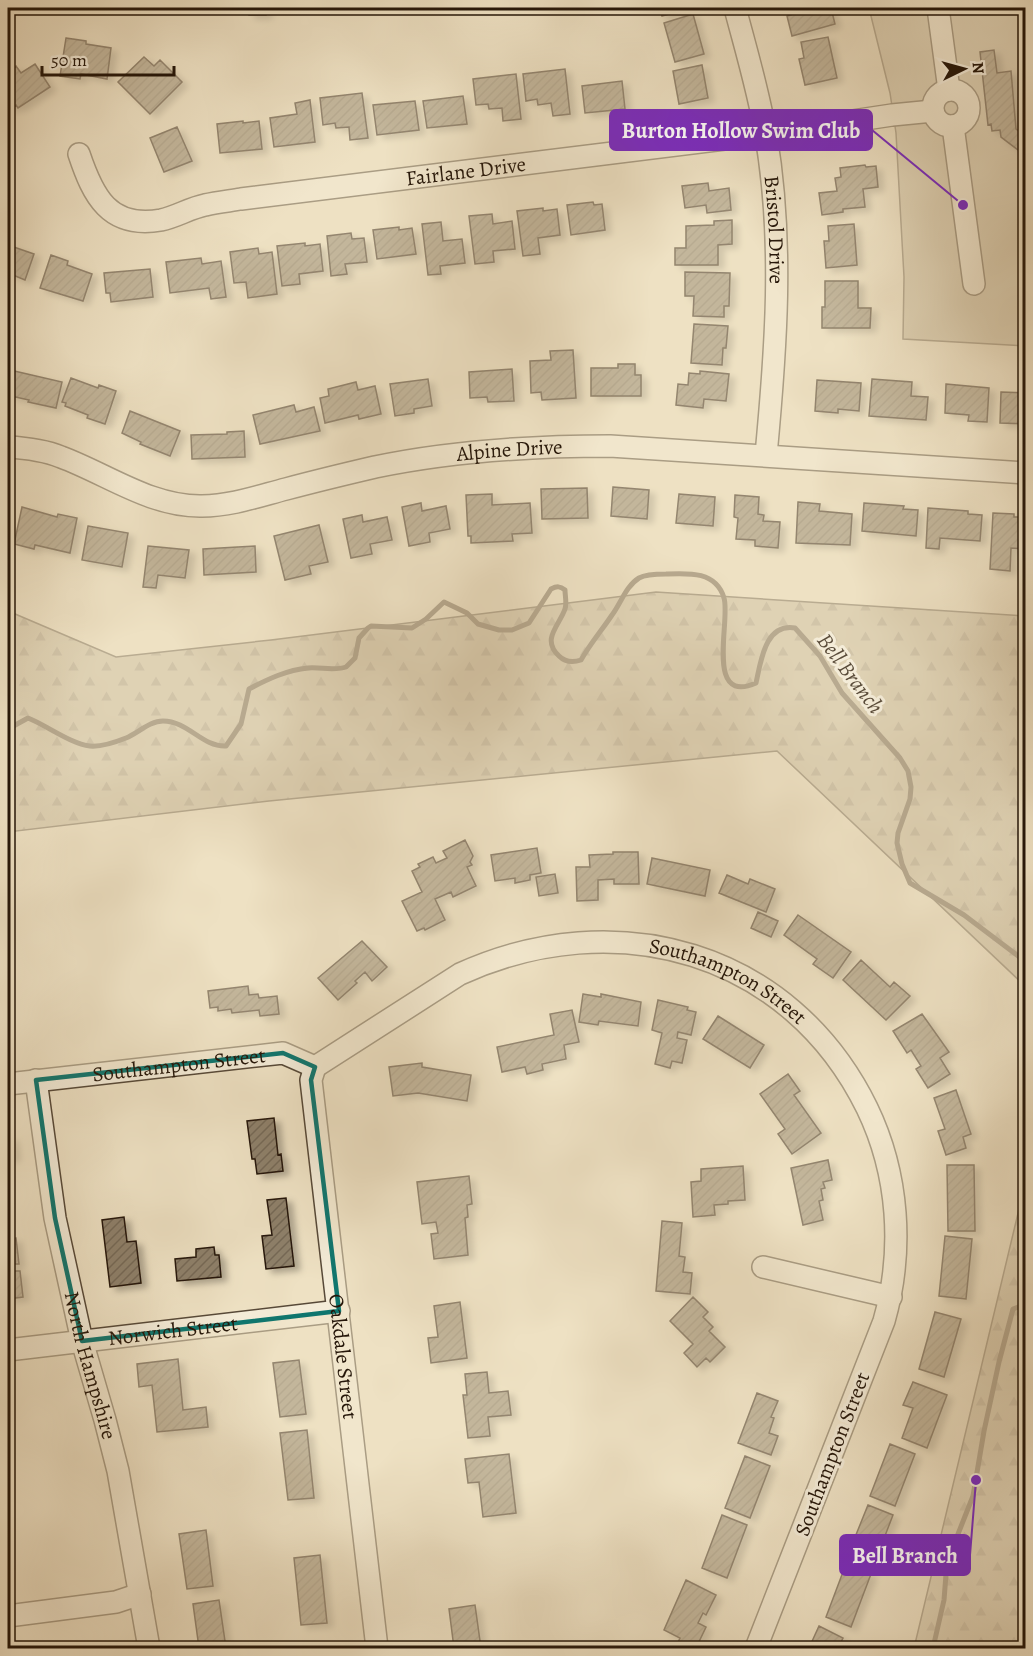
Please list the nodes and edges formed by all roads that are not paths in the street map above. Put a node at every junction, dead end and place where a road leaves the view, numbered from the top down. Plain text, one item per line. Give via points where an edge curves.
1 (735, 8) edge
2 (938, 8) edge
3 (948, 90) junction
4 (933, 111) junction
5 (953, 126) junction
6 (766, 134) junction
7 (79, 154) dead end
8 (974, 284) dead end
9 (8, 447) edge
10 (766, 455) junction
11 (1026, 473) edge
12 (315, 1067) junction
13 (36, 1080) junction
14 (8, 1083) edge
15 (763, 1267) dead end
16 (891, 1297) junction
17 (339, 1311) junction
18 (82, 1341) junction
19 (8, 1350) edge
20 (140, 1594) junction
21 (8, 1616) edge
22 (149, 1648) edge
23 (377, 1648) edge
24 (756, 1648) edge

1 - 6 street, Bristol Drive
2 - 3 street
3 - 4 street via 936,97
3 - 5 street via 962,94 969,106 965,119
4 - 5 street via 940,123
4 - 6 street, Fairlane Drive
5 - 8 street
6 - 7 street, Fairlane Drive via 241,199 142,222 121,218 106,208 87,177
6 - 10 street, Bristol Drive via 776,233 777,310
9 - 10 street, Alpine Drive via 60,456 155,498 203,506 231,503 386,465 487,451 610,446
10 - 11 street, Alpine Drive
12 - 13 street, Southampton Street via 283,1053
12 - 16 street, Southampton Street via 460,974 513,953 568,943 615,941 662,946 708,960 754,982 793,1010 831,1050 858,1090 880,1140 893,1192 896,1243
12 - 17 street, Oakdale Street via 311,1080
13 - 14 street, Southampton Street
13 - 18 street, North Hampshire via 56,1218
15 - 16 street
16 - 24 street, Southampton Street
17 - 18 street, Norwich Street
17 - 23 street, Oakdale Street
18 - 19 street, Norwich Street
18 - 20 street, North Hampshire via 118,1471
20 - 21 street via 116,1602
20 - 22 street, North Hampshire

